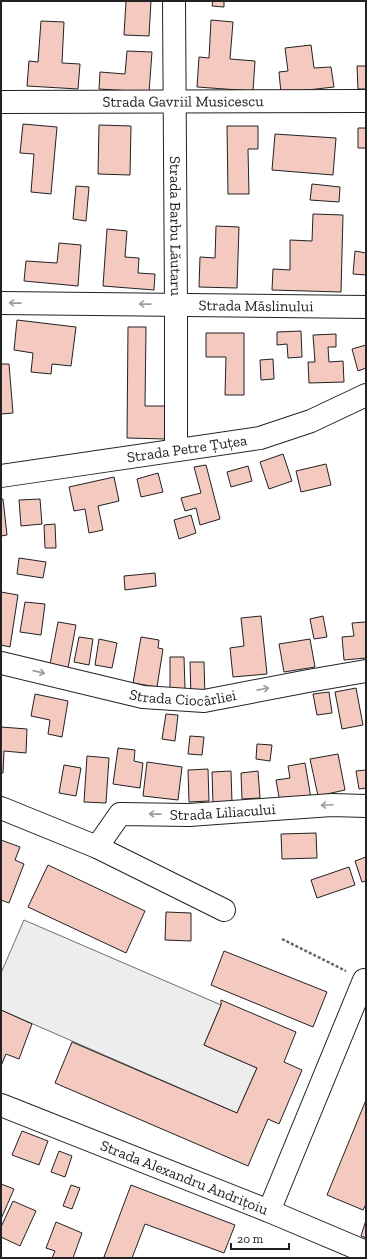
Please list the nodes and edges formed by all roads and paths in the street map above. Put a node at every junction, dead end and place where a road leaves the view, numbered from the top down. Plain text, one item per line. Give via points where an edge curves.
1 (174, 1) edge
2 (366, 101) edge
3 (1, 102) edge
4 (174, 102) junction
5 (1, 302) edge
6 (176, 305) junction
7 (366, 307) edge
8 (366, 395) edge
9 (176, 450) junction
10 (1, 476) edge
11 (1, 663) edge
12 (366, 671) edge
13 (366, 806) edge
14 (1, 808) edge
15 (97, 847) junction
16 (224, 910) dead end
17 (282, 939) dead end
18 (364, 980) joint
19 (1, 1105) edge
20 (269, 1212) junction
21 (366, 1252) edge

1 - 4 street, Strada Barbu Lăutaru
2 - 4 street, Strada Gavriil Musicescu
3 - 4 street, Strada Gavriil Musicescu
4 - 6 street, Strada Barbu Lăutaru
6 -> 5 street, Strada Măslinului
6 - 7 street, Strada Măslinului
6 - 9 street, Strada Barbu Lăutaru
8 - 9 street, Strada Petre Țuțea via 311,421 260,438
9 - 10 street, Strada Petre Țuțea
11 -> 12 street, Strada Ciocârliei via 142,697 204,701
13 -> 15 street, Strada Liliacului via 332,805 189,815 120,814
14 - 15 street
15 - 16 street
17 - 18 path
18 - 20 street
19 - 20 street, Strada Alexandru Andrițoiu
20 - 21 street, Strada Alexandru Andrițoiu

